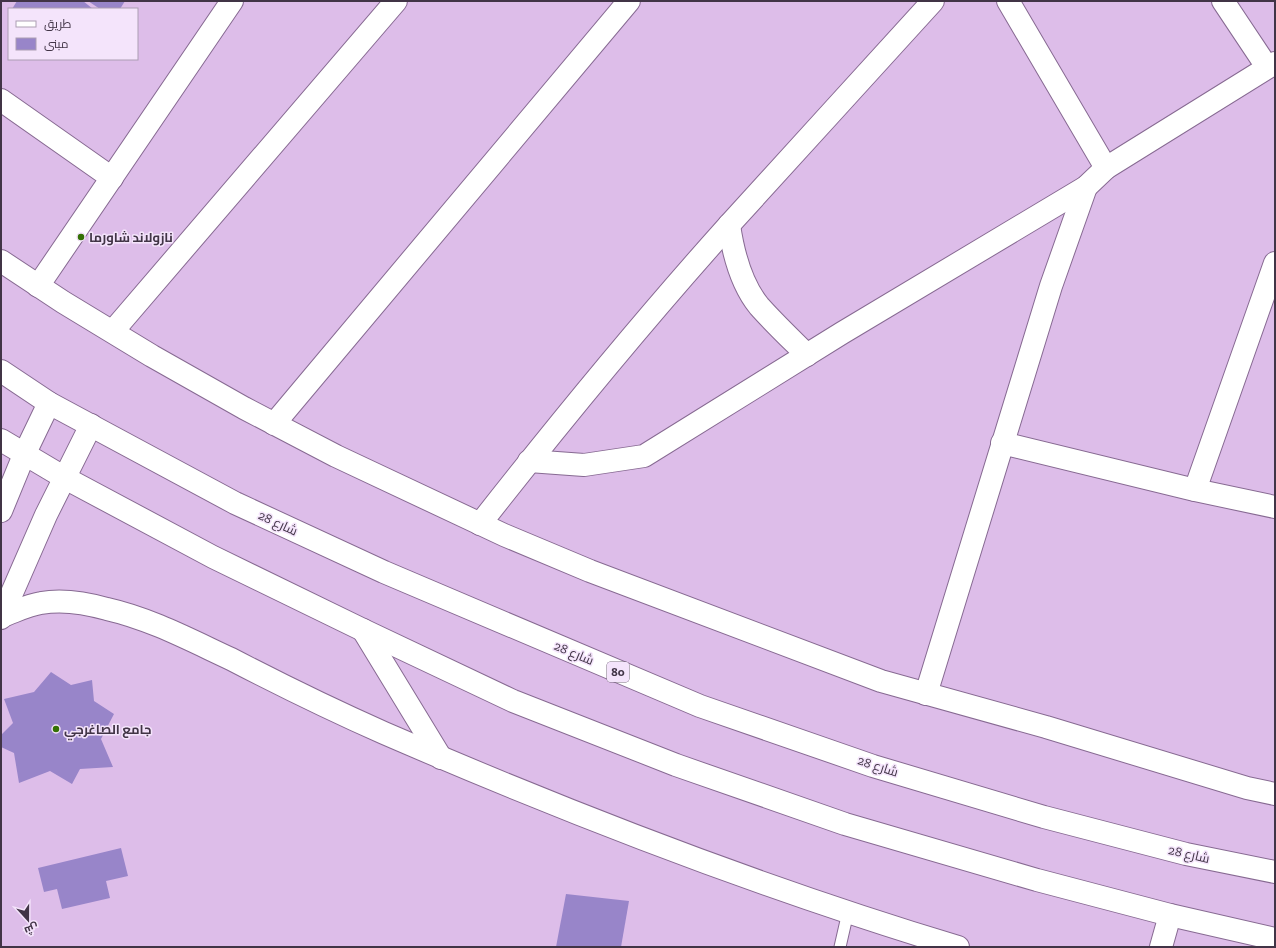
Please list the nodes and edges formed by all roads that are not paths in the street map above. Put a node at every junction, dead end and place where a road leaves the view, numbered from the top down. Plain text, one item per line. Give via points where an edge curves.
1 (232, 1) edge
2 (396, 1) edge
3 (629, 1) edge
4 (933, 1) edge
5 (1008, 1) edge
6 (1223, 1) edge
7 (1271, 65) edge
8 (1, 100) edge
9 (1106, 168) junction
10 (112, 178) junction
11 (1086, 187) junction
12 (729, 225) junction
13 (1, 261) edge
14 (1275, 263) edge
15 (38, 286) junction
16 (113, 331) junction
17 (807, 355) junction
18 (1, 371) edge
19 (49, 403) junction
20 (274, 424) junction
21 (91, 425) junction
22 (1, 440) edge
23 (1002, 444) junction
24 (24, 455) junction
25 (529, 461) junction
26 (65, 478) junction
27 (1195, 490) junction
28 (1275, 507) edge
29 (1, 511) edge
30 (480, 524) junction
31 (1, 617) edge
32 (363, 630) junction
33 (926, 694) junction
34 (441, 758) junction
35 (1275, 794) edge
36 (1275, 872) edge
37 (848, 912) junction
38 (1170, 915) junction
39 (1275, 939) edge
40 (840, 947) edge
41 (958, 947) edge
42 (1161, 947) edge

1 - 10 main road
2 - 16 main road
3 - 20 main road
4 - 12 main road
5 - 9 main road
6 - 7 main road
7 - 9 main road
8 - 10 main road
9 - 11 main road
10 - 15 main road
11 - 17 main road
11 - 23 main road via 1051,286
12 - 17 main road via 733,250 758,305
12 - 25 main road
13 - 15 main road
14 - 27 main road
15 - 16 main road
16 - 20 main road via 152,356
17 - 25 main road via 644,456 584,465
18 - 19 main road, شارع 28 / 80
19 - 21 main road, شارع 28 / 80
19 - 24 main road
20 - 30 main road
21 - 26 main road
21 - 36 main road, شارع 28 / 80 via 235,503 377,569 700,706 873,766 1044,817 1186,854
22 - 24 main road
23 - 27 main road
23 - 33 main road
24 - 26 main road
24 - 29 main road
25 - 30 main road
26 - 31 main road
26 - 32 main road via 213,557
27 - 28 main road
30 - 33 main road via 598,574 881,681
31 - 34 main road via 39,603 57,601 106,608 138,617 169,629 347,717
32 - 34 main road
32 - 38 main road via 513,701 676,765 845,824 1037,880
33 - 35 main road
34 - 37 main road via 596,821
37 - 40 lane
37 - 41 main road
38 - 39 main road
38 - 42 main road

